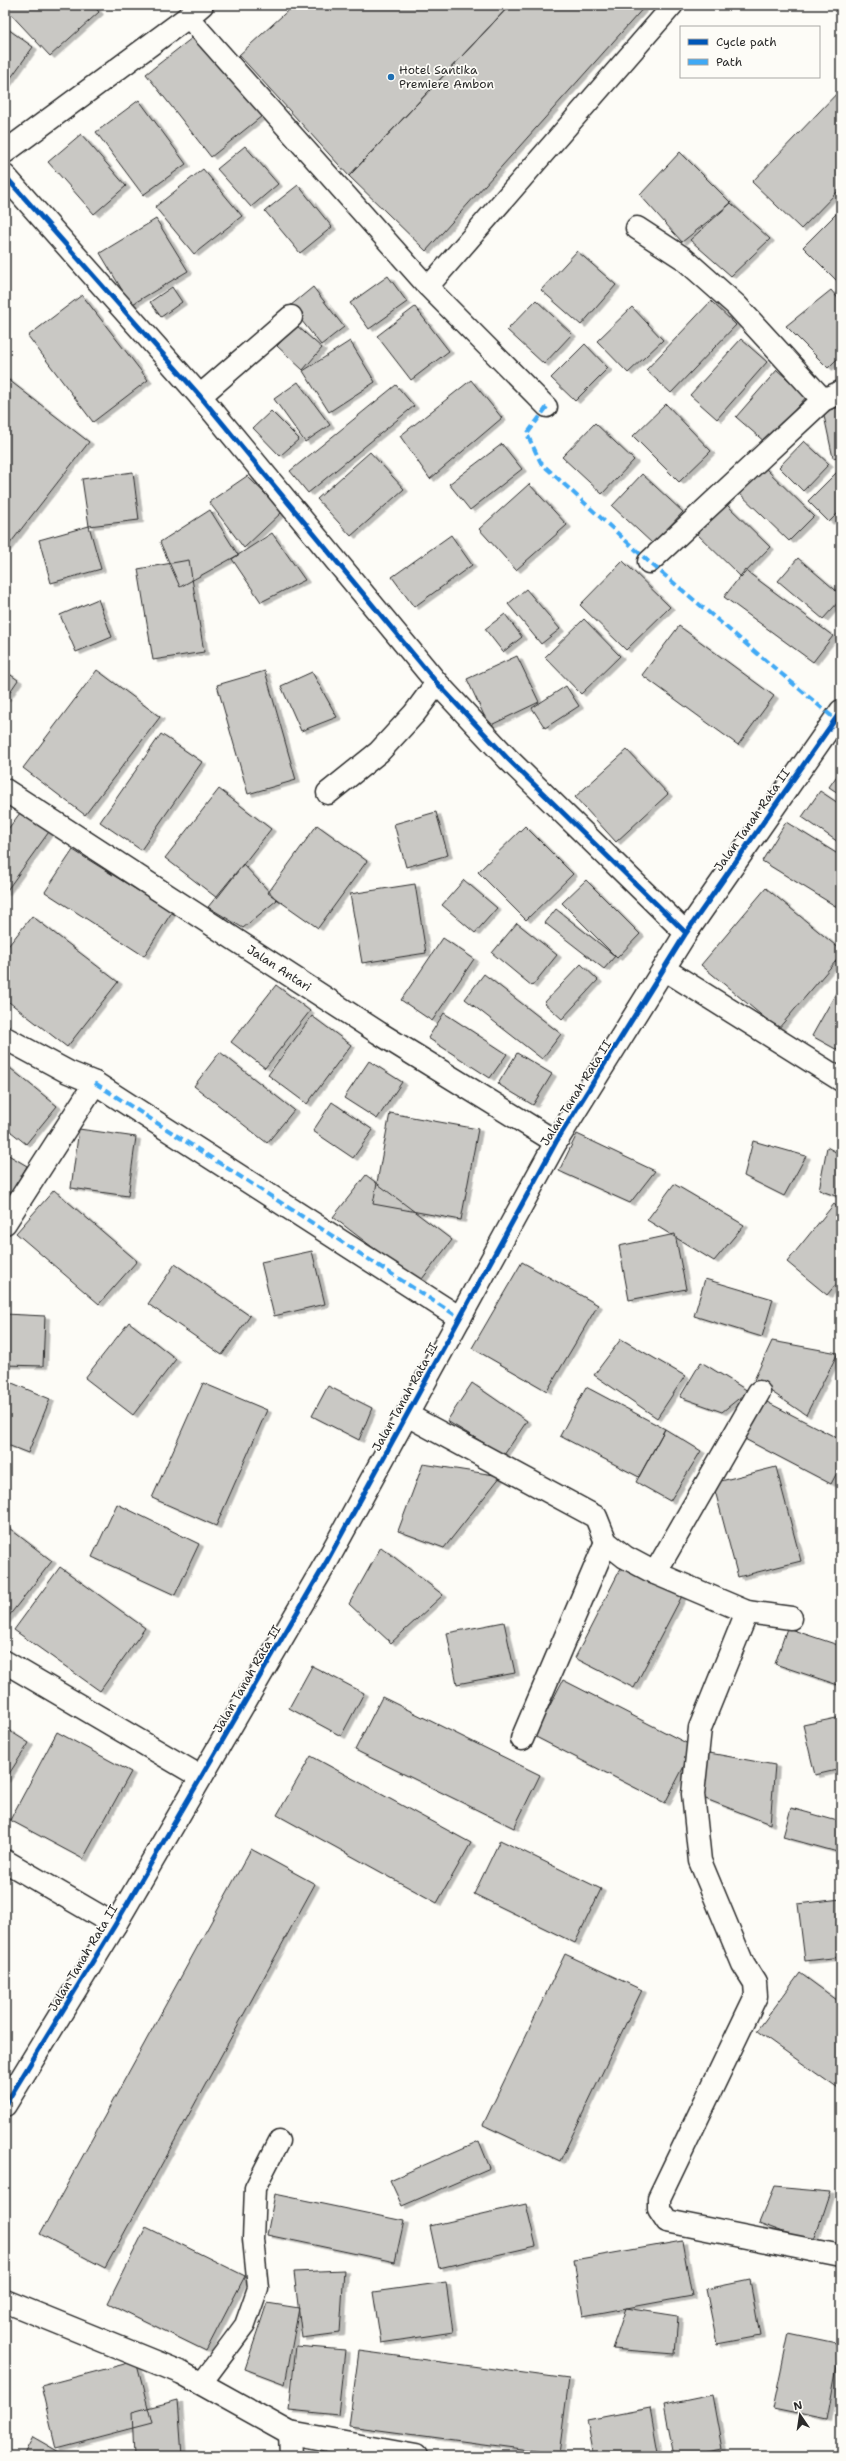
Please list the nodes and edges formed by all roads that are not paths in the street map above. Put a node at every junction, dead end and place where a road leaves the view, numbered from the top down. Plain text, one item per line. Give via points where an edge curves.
1 (673, 5) edge
2 (195, 11) edge
3 (5, 152) edge
4 (5, 176) edge
5 (638, 228) dead end
6 (428, 287) junction
7 (291, 316) dead end
8 (200, 396) junction
9 (832, 396) edge
10 (547, 406) dead end
11 (649, 562) dead end
12 (437, 683) junction
13 (839, 718) edge
14 (5, 790) edge
15 (328, 793) dead end
16 (686, 933) junction
17 (664, 969) junction
18 (5, 1038) edge
19 (841, 1080) edge
20 (95, 1083) junction
21 (556, 1142) junction
22 (5, 1223) edge
23 (460, 1318) junction
24 (758, 1392) dead end
25 (407, 1415) junction
26 (606, 1542) junction
27 (655, 1573) junction
28 (747, 1612) junction
29 (791, 1618) dead end
30 (5, 1662) edge
31 (522, 1739) dead end
32 (201, 1777) junction
33 (5, 1861) edge
34 (116, 1925) junction
35 (5, 2105) edge
36 (279, 2141) dead end
37 (841, 2256) edge
38 (5, 2301) edge
39 (202, 2384) junction
40 (290, 2432) junction
41 (292, 2456) edge
42 (416, 2456) edge

1 - 6 lane
2 - 3 street
2 - 6 lane
4 - 8 street
5 - 9 street via 683,258
6 - 10 lane
7 - 8 street
8 - 12 street
9 - 11 street
12 - 15 street via 414,714 379,752
12 - 16 street via 508,759
13 - 16 street, Jalan Tanah Rata II via 761,823
14 - 21 street, Jalan Antari via 379,1033
16 - 17 street, Jalan Tanah Rata II
17 - 19 street
17 - 21 street, Jalan Tanah Rata II
18 - 20 street via 68,1072
20 - 22 street
20 - 23 street
21 - 23 street, Jalan Tanah Rata II
23 - 25 street, Jalan Tanah Rata II
24 - 27 street
25 - 26 street via 596,1517
25 - 32 street, Jalan Tanah Rata II via 328,1561
26 - 27 street via 625,1557
26 - 31 street
27 - 28 street
28 - 29 street
28 - 37 street via 700,1728 693,1794 700,1861 744,1964 756,1983 756,1996 659,2198 659,2209 667,2221
30 - 32 street
32 - 34 street, Jalan Tanah Rata II
33 - 34 street
34 - 35 street, Jalan Tanah Rata II
36 - 39 lane via 255,2188 253,2239 258,2288 245,2325
38 - 39 street via 182,2373
39 - 40 street
40 - 41 street
40 - 42 street

